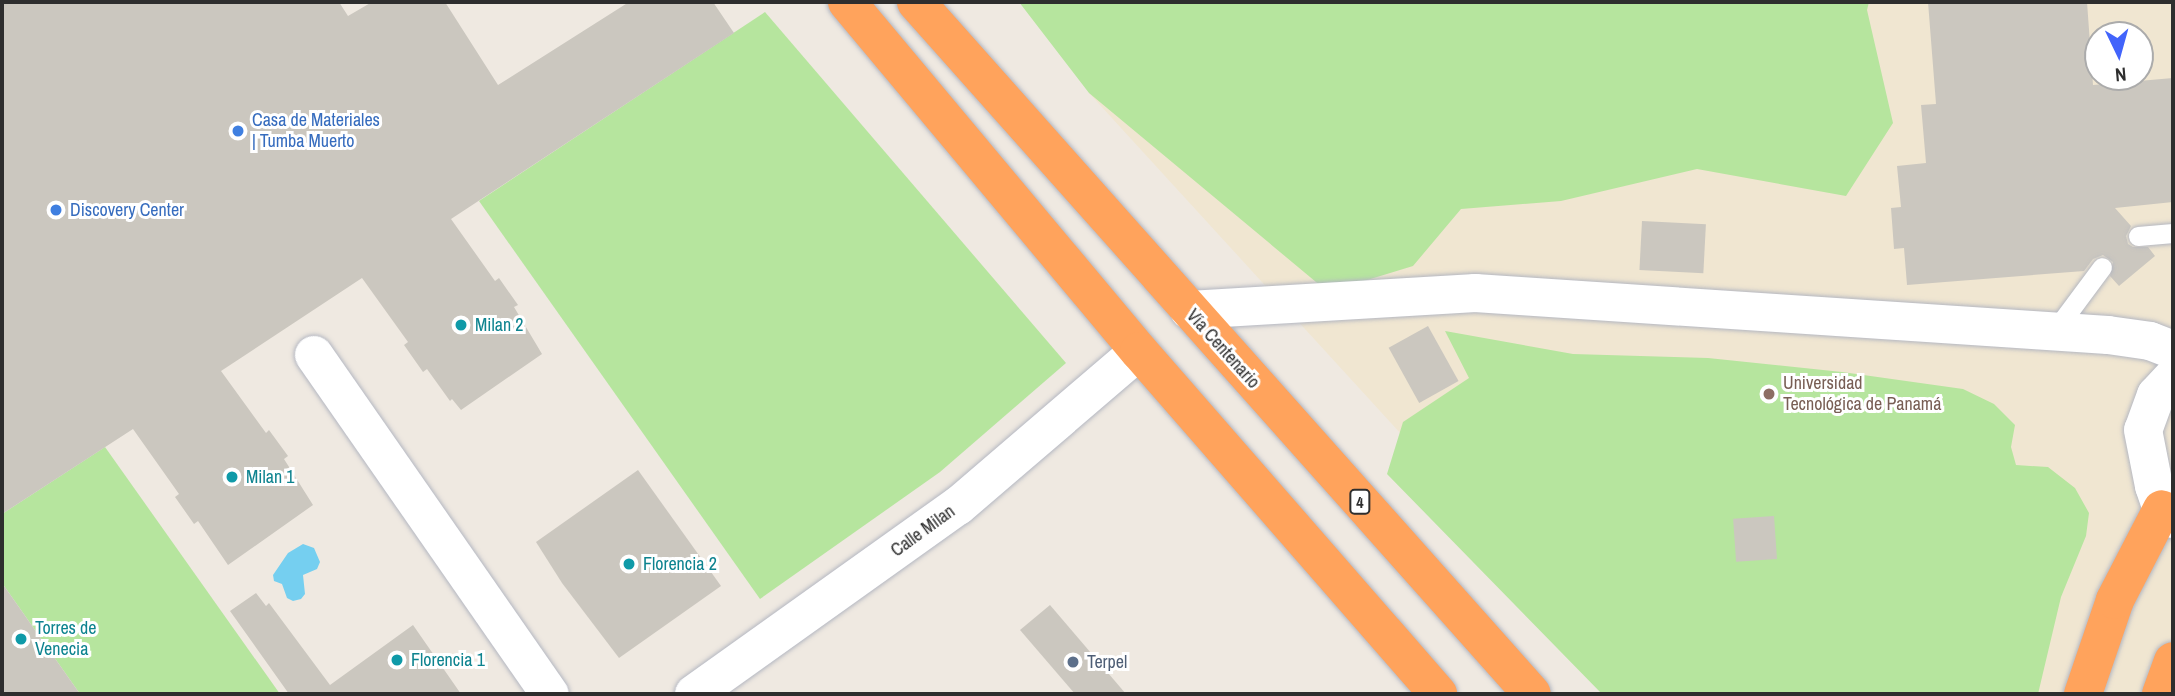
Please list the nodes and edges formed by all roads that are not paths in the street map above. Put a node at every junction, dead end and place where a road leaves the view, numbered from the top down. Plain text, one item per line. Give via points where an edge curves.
1 (848, 2) edge
2 (916, 2) edge
3 (2173, 233) edge
4 (2138, 236) dead end
5 (2102, 267) dead end
6 (1189, 310) junction
7 (2053, 332) junction
8 (1139, 351) junction
9 (2173, 351) edge
10 (314, 355) dead end
11 (2173, 377) edge
12 (2168, 514) edge
13 (2173, 661) edge
14 (550, 694) edge
15 (694, 694) edge
16 (1438, 694) edge
17 (1532, 694) edge
18 (2082, 694) edge
19 (2161, 694) edge

1 - 8 highway
2 - 6 highway, Vía Centenario / 4
3 - 4 lane
5 - 7 lane
6 - 7 street via 1475,293
6 - 17 highway, Vía Centenario / 4
7 - 9 street via 2151,341
8 - 15 street, Calle Milan via 958,506
8 - 16 highway
10 - 14 street
11 - 12 street via 2156,395 2143,430 2154,486
12 - 18 highway via 2115,600
13 - 19 highway

